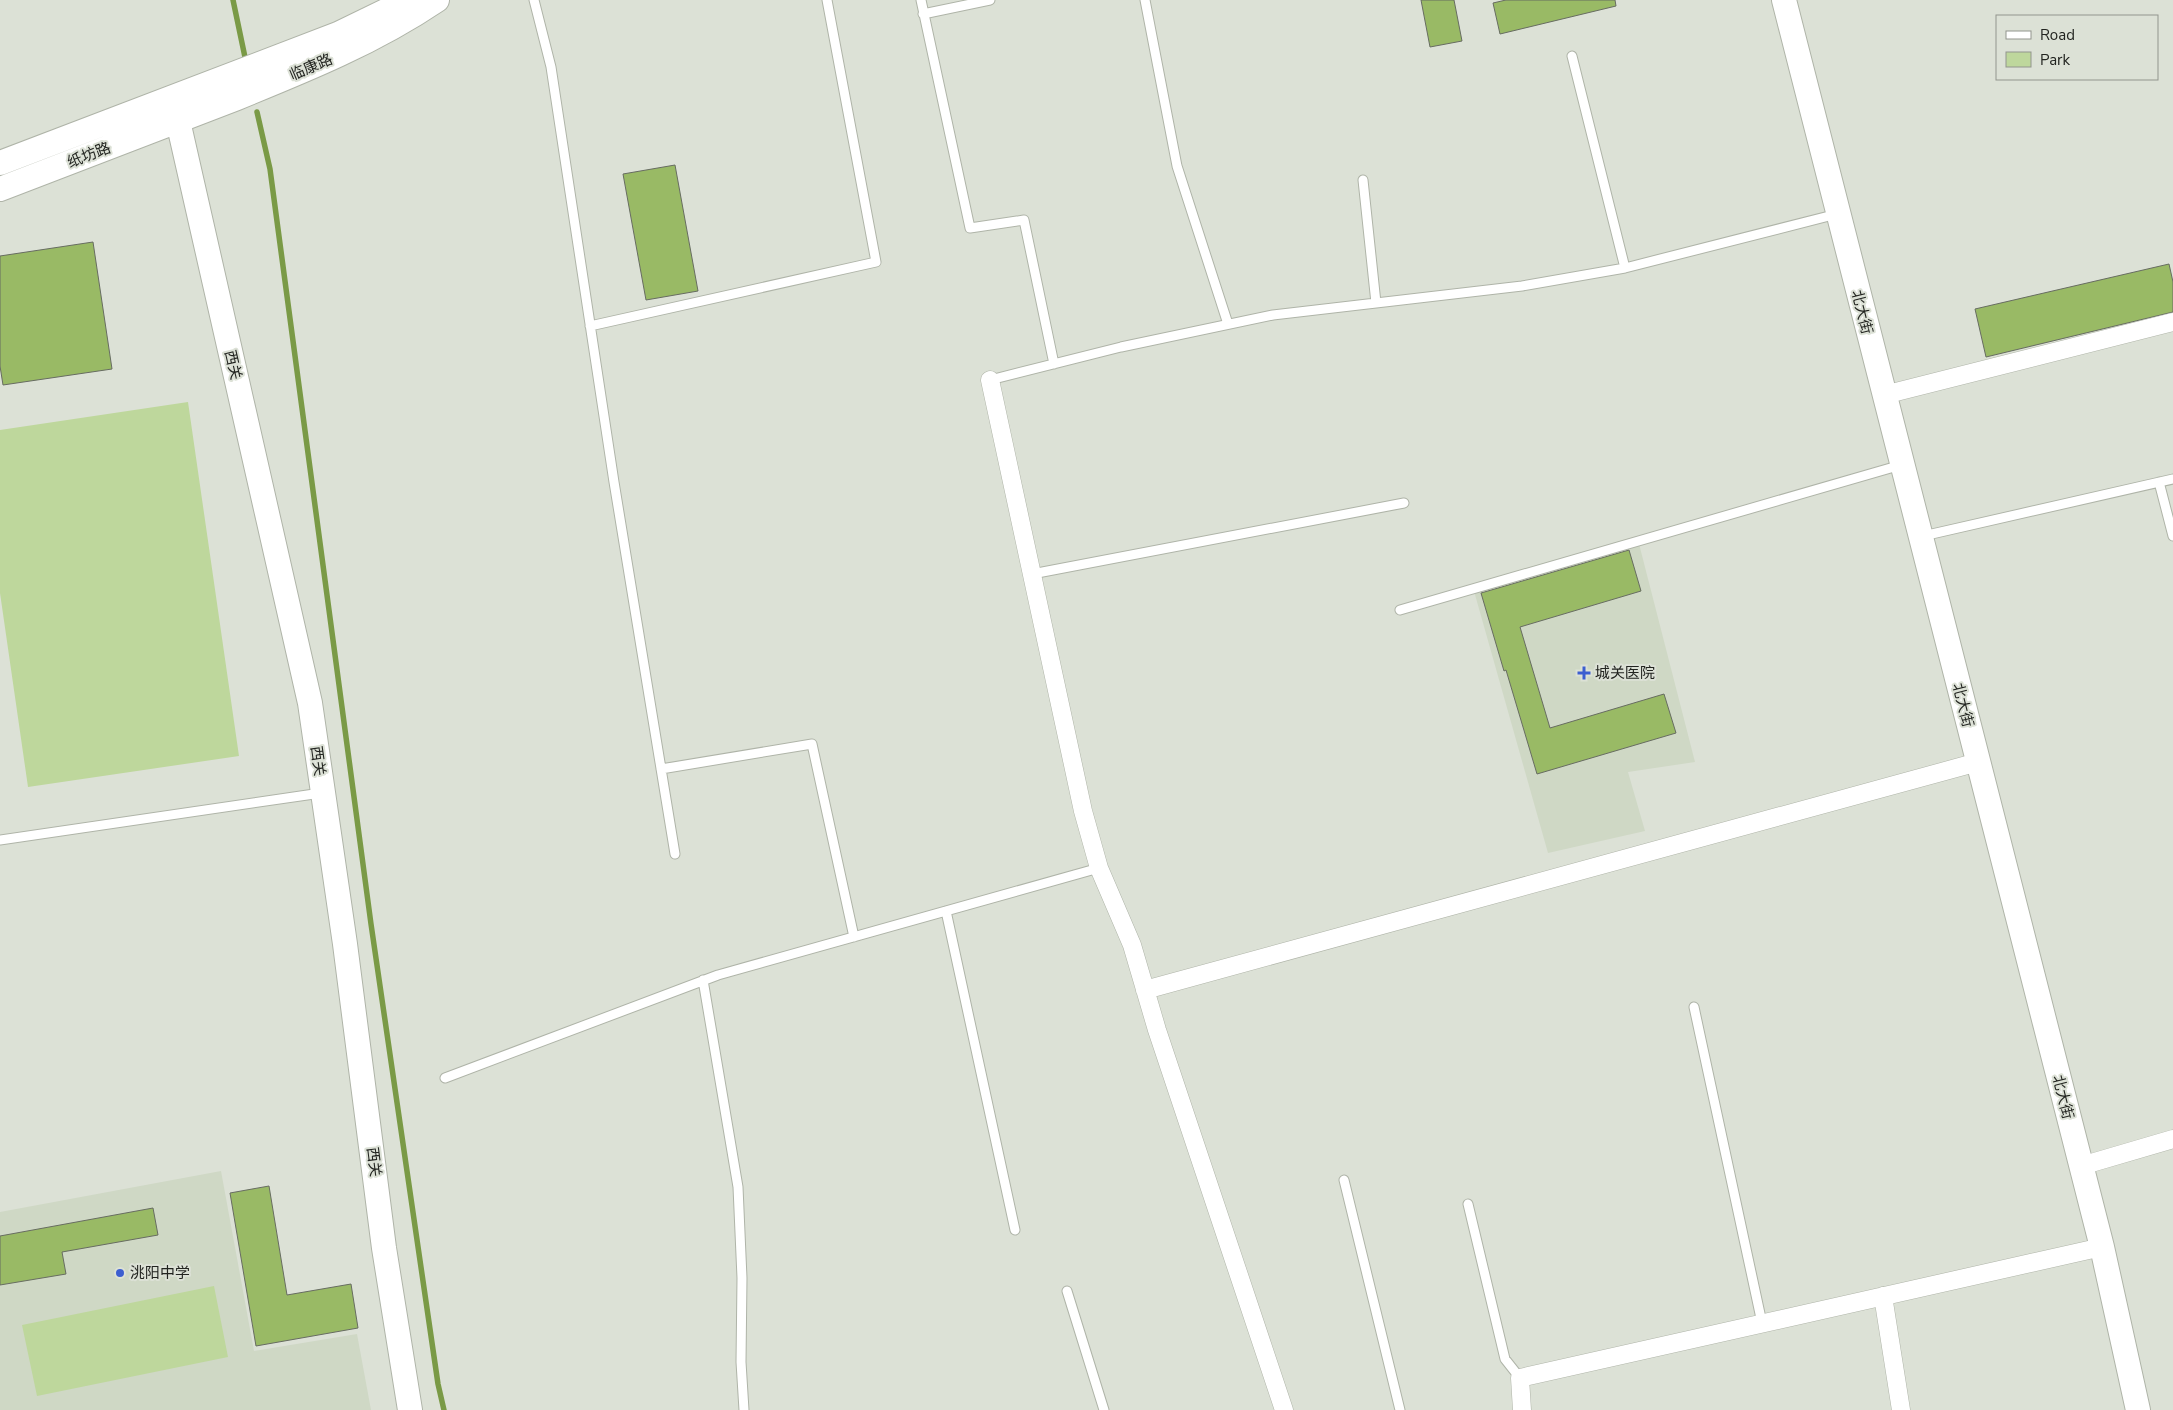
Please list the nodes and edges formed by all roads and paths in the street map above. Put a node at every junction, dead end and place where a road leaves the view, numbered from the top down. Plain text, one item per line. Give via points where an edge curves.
1 (408, 0) edge
2 (437, 0) edge
3 (534, 0) edge
4 (827, 0) edge
5 (921, 0) edge
6 (990, 0) edge
7 (1146, 0) edge
8 (1784, 0) edge
9 (923, 14) junction
10 (1572, 56) dead end
11 (167, 100) joint
12 (178, 121) junction
13 (0, 162) edge
14 (1363, 180) dead end
15 (0, 189) edge
16 (1837, 214) junction
17 (1625, 268) junction
18 (1376, 303) junction
19 (2173, 322) edge
20 (1228, 324) junction
21 (590, 326) junction
22 (1054, 364) junction
23 (990, 380) joint
24 (1884, 395) junction
25 (1901, 465) junction
26 (2173, 479) edge
27 (2159, 482) junction
28 (1404, 503) dead end
29 (2173, 536) edge
30 (1920, 537) junction
31 (1032, 574) junction
32 (1400, 610) dead end
33 (1978, 762) junction
34 (661, 769) junction
35 (323, 793) junction
36 (0, 840) edge
37 (675, 854) dead end
38 (1099, 868) junction
39 (946, 911) junction
40 (854, 937) junction
41 (703, 980) junction
42 (1145, 990) junction
43 (1694, 1007) dead end
44 (445, 1078) dead end
45 (2173, 1139) edge
46 (2081, 1166) junction
47 (1344, 1180) dead end
48 (1468, 1204) dead end
49 (1015, 1230) dead end
50 (2102, 1247) junction
51 (1066, 1291) dead end
52 (1883, 1296) junction
53 (1762, 1323) junction
54 (1520, 1378) junction
55 (410, 1410) edge
56 (744, 1410) edge
57 (1104, 1410) edge
58 (1284, 1410) edge
59 (1400, 1410) edge
60 (1522, 1410) edge
61 (1901, 1410) edge
62 (2138, 1410) edge

1 - 11 main road, 临康路 via 338,34
2 - 12 main road, 临康路 via 402,23 329,61
3 - 21 lane via 551,67
4 - 21 lane via 876,262
5 - 9 lane
6 - 9 lane
7 - 20 lane via 1177,166
8 - 16 main road, 北大街
9 - 22 lane via 970,228 1024,220
10 - 17 lane
11 - 13 main road, 纸坊路
12 - 15 main road, 纸坊路
12 - 35 main road, 西关 via 310,703
14 - 18 lane
16 - 17 lane
16 - 24 main road, 北大街
17 - 18 lane via 1522,286
18 - 20 lane via 1273,315
19 - 24 street
20 - 22 lane
21 - 34 lane
22 - 23 lane
23 - 31 street
24 - 25 main road, 北大街
25 - 30 main road, 北大街
25 - 32 lane
26 - 27 lane
27 - 29 lane
27 - 30 lane
28 - 31 lane
30 - 33 main road, 北大街
31 - 38 street
33 - 42 street
33 - 46 main road, 北大街
34 - 37 lane
34 - 40 lane via 812,744
35 - 36 lane
35 - 55 main road, 西关 via 384,1248
38 - 39 lane
38 - 42 street via 1132,945
39 - 40 lane
39 - 49 lane
40 - 41 lane
41 - 44 lane
41 - 56 lane via 738,1187
42 - 58 street
43 - 53 lane
45 - 46 street
46 - 50 main road, 北大街
47 - 59 lane
48 - 54 lane via 1505,1359
50 - 52 street
50 - 62 main road, 北大街
51 - 57 lane
52 - 53 street
52 - 61 street
53 - 54 street
54 - 60 street

